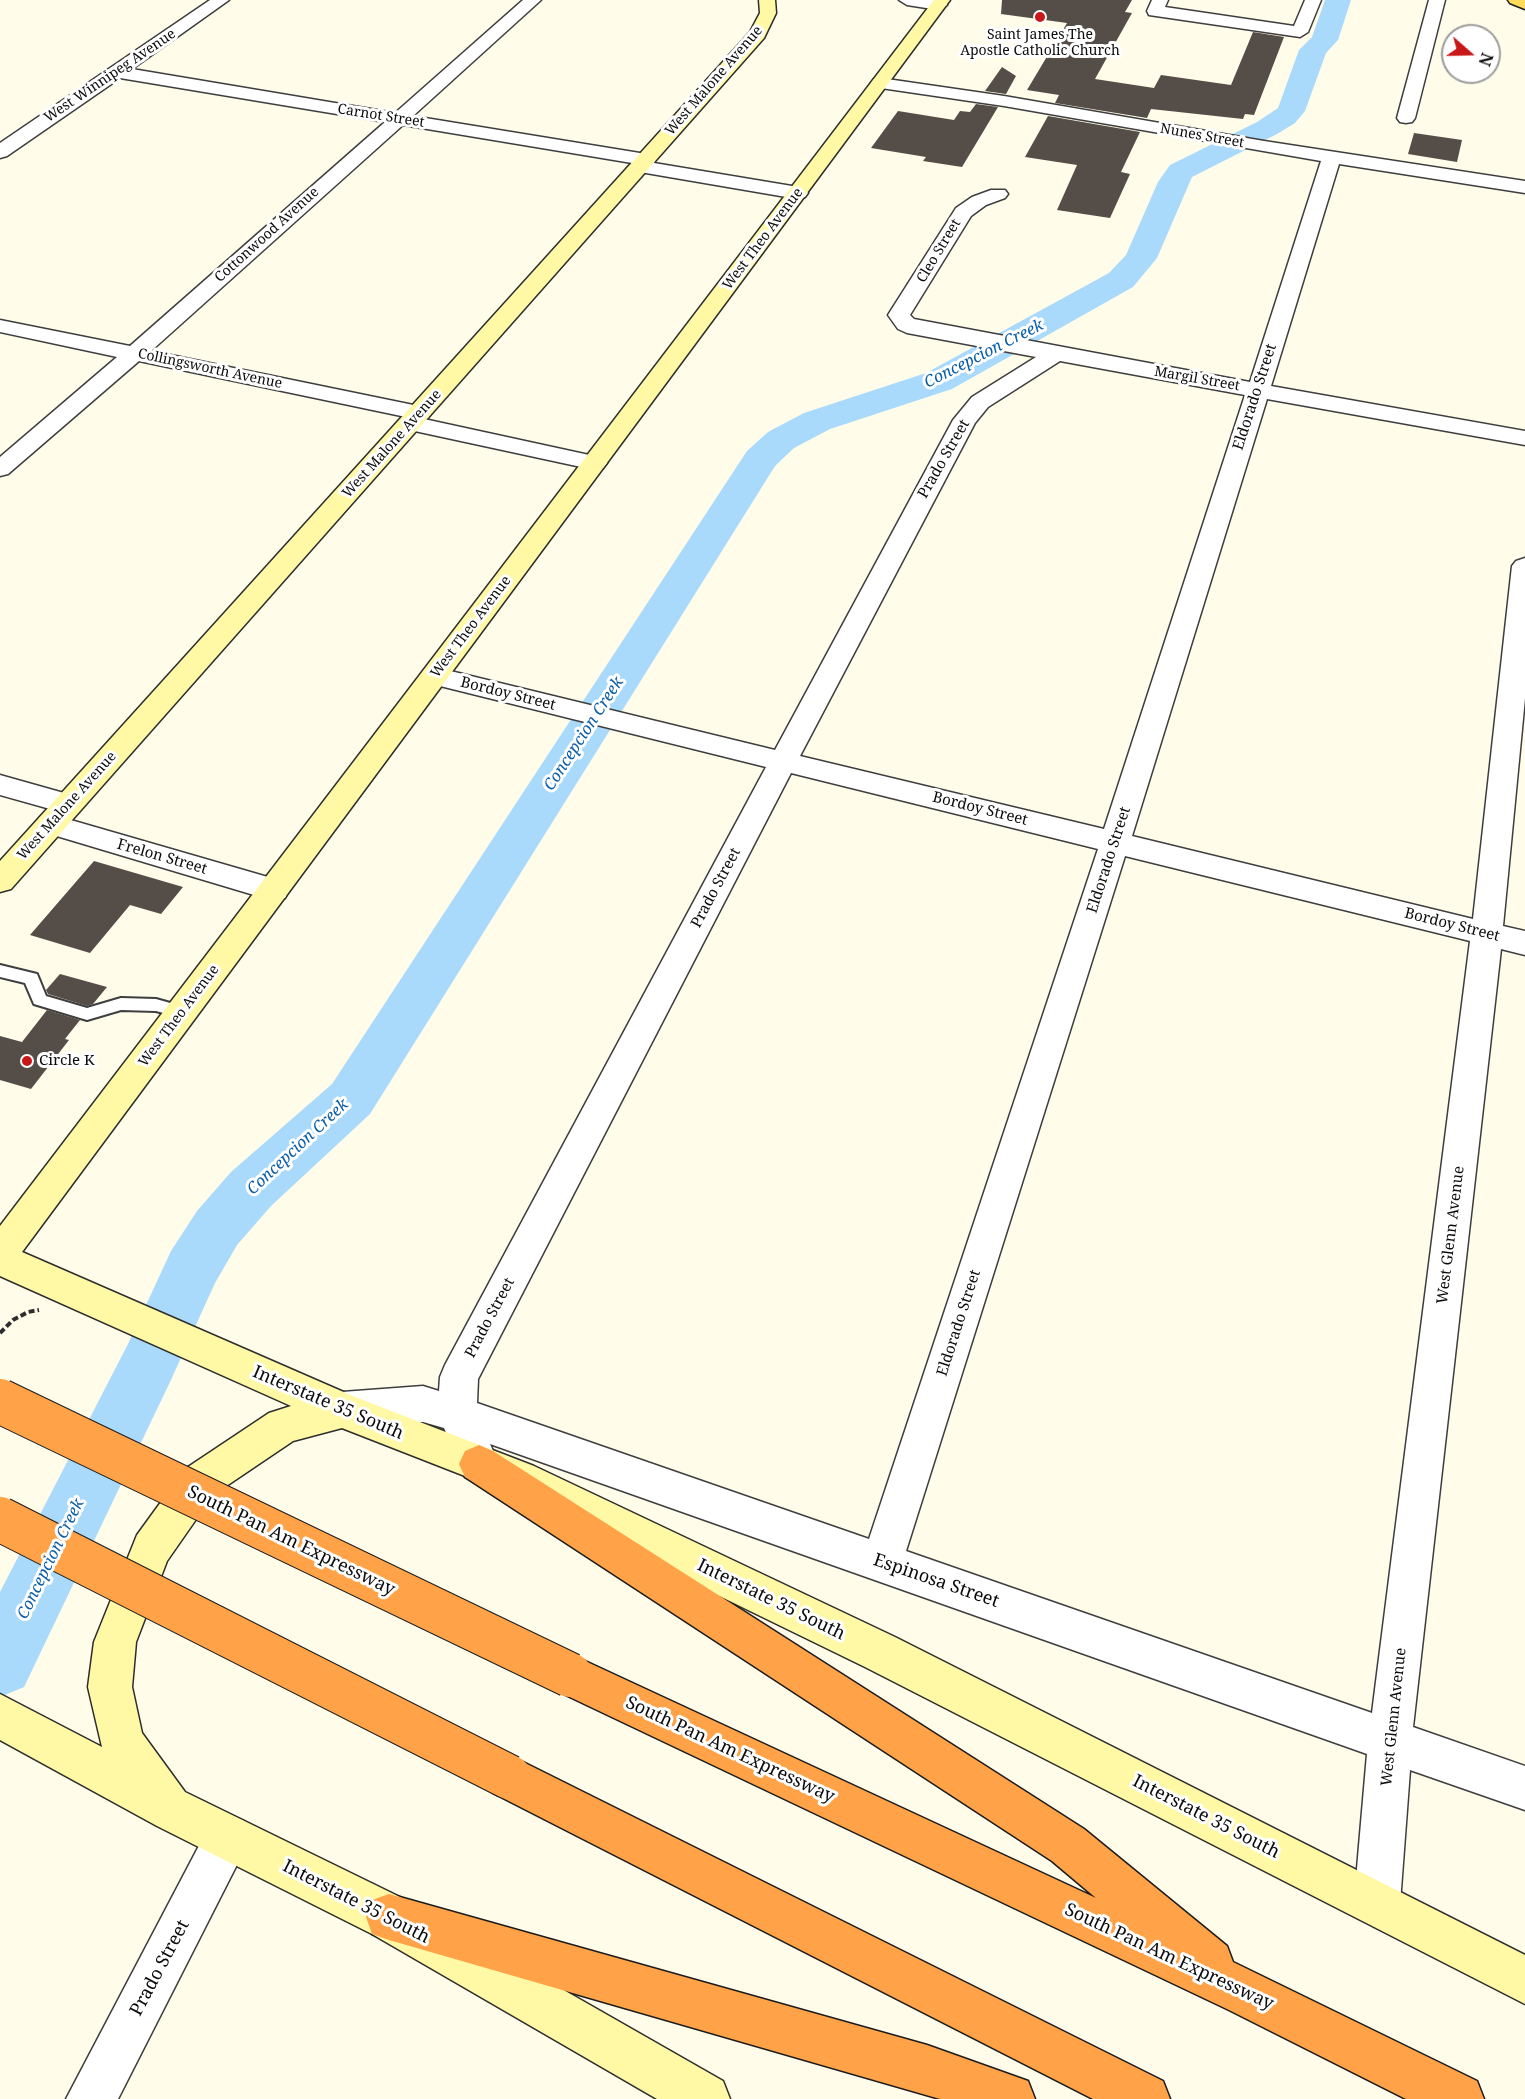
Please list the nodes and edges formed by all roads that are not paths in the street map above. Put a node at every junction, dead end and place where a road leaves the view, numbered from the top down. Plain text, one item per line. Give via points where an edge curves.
1 (221, 0) edge
2 (533, 0) edge
3 (767, 0) edge
4 (907, 0) edge
5 (1313, 0) edge
6 (1437, 0) edge
7 (1516, 0) edge
8 (940, 2) edge
9 (1525, 4) edge
10 (1157, 5) edge
11 (117, 72) junction
12 (880, 83) junction
13 (1406, 118) dead end
14 (397, 119) junction
15 (0, 152) edge
16 (1332, 158) junction
17 (643, 163) junction
18 (1525, 187) edge
19 (798, 193) junction
20 (998, 194) dead end
21 (906, 324) joint
22 (0, 326) edge
23 (1046, 352) junction
24 (134, 354) junction
25 (1257, 390) junction
26 (415, 418) junction
27 (1525, 438) edge
28 (595, 463) junction
29 (0, 469) edge
30 (1525, 566) edge
31 (434, 676) junction
32 (783, 761) junction
33 (0, 785) edge
34 (59, 814) junction
35 (1115, 842) junction
36 (0, 880) edge
37 (274, 890) junction
38 (1487, 933) junction
39 (1525, 943) edge
40 (0, 971) edge
41 (182, 1012) junction
42 (0, 1257) edge
43 (0, 1401) edge
44 (342, 1410) junction
45 (457, 1414) junction
46 (479, 1464) junction
47 (0, 1519) edge
48 (882, 1562) junction
49 (0, 1716) edge
50 (1390, 1740) junction
51 (1525, 1788) edge
52 (173, 1810) junction
53 (228, 1837) junction
54 (1377, 1903) junction
55 (389, 1917) junction
56 (1525, 1980) edge
57 (1246, 1993) junction
58 (91, 2099) edge
59 (705, 2099) edge
60 (1010, 2099) edge
61 (1144, 2099) edge
62 (1459, 2099) edge

1 - 11 street, West Winnipeg Avenue
2 - 14 street, Cottonwood Avenue
3 - 17 street, West Malone Avenue via 768,13 758,34
4 - 8 street
5 - 10 street via 1300,32
6 - 13 street
7 - 9 main road
8 - 12 street, West Theo Avenue
11 - 14 street, Carnot Street
11 - 15 street, West Winnipeg Avenue
12 - 16 street, Nunes Street
12 - 19 street, West Theo Avenue
14 - 17 street, Carnot Street
14 - 24 street, Cottonwood Avenue
16 - 18 street, Nunes Street
16 - 25 street, Eldorado Street
17 - 19 street, Carnot Street
17 - 26 street, West Malone Avenue
19 - 28 street, West Theo Avenue
20 - 21 street, Cleo Street via 963,212 899,315
21 - 23 street, Margil Street
22 - 24 street, Collingsworth Avenue
23 - 25 street, Margil Street
23 - 32 street, Prado Street via 980,402 965,420
24 - 26 street, Collingsworth Avenue
24 - 29 street, Cottonwood Avenue
25 - 27 street, Margil Street
25 - 35 street, Eldorado Street
26 - 28 street, Collingsworth Avenue
26 - 34 street, West Malone Avenue
28 - 31 street, West Theo Avenue
30 - 38 street, West Glenn Avenue
31 - 32 street, Bordoy Street
31 - 37 street, West Theo Avenue
32 - 35 street, Bordoy Street
32 - 45 street, Prado Street via 459,1377
33 - 34 street, Frelon Street
34 - 36 street, West Malone Avenue
34 - 37 street, Frelon Street
35 - 38 street, Bordoy Street
35 - 48 street, Eldorado Street
37 - 41 street, West Theo Avenue
38 - 39 street, Bordoy Street
38 - 50 street, West Glenn Avenue
40 - 41 lane via 31,978 40,1000 87,1014 121,1004 156,1005
41 - 42 street, West Theo Avenue
42 - 44 street, Interstate 35 South
43 - 57 highway, South Pan Am Expressway, bridge
44 - 45 street, Espinosa Street via 423,1404
44 - 46 street, Interstate 35 South
44 - 52 street via 283,1426 199,1482 151,1549 115,1642 110,1688 122,1743
45 - 46 street, Prado Street
45 - 48 street, Espinosa Street
46 - 54 street, Interstate 35 South via 520,1479 880,1652
46 - 57 highway via 1068,1845
47 - 61 highway, bridge
48 - 50 street, Espinosa Street
49 - 52 street, Interstate 35 South
50 - 51 street, Espinosa Street
50 - 54 street, West Glenn Avenue
52 - 53 street, Interstate 35 South
53 - 55 street, Interstate 35 South
53 - 58 street, Prado Street
54 - 56 street, Interstate 35 South
55 - 59 street, Interstate 35 South
55 - 60 highway via 927,2070
57 - 62 highway, South Pan Am Expressway

